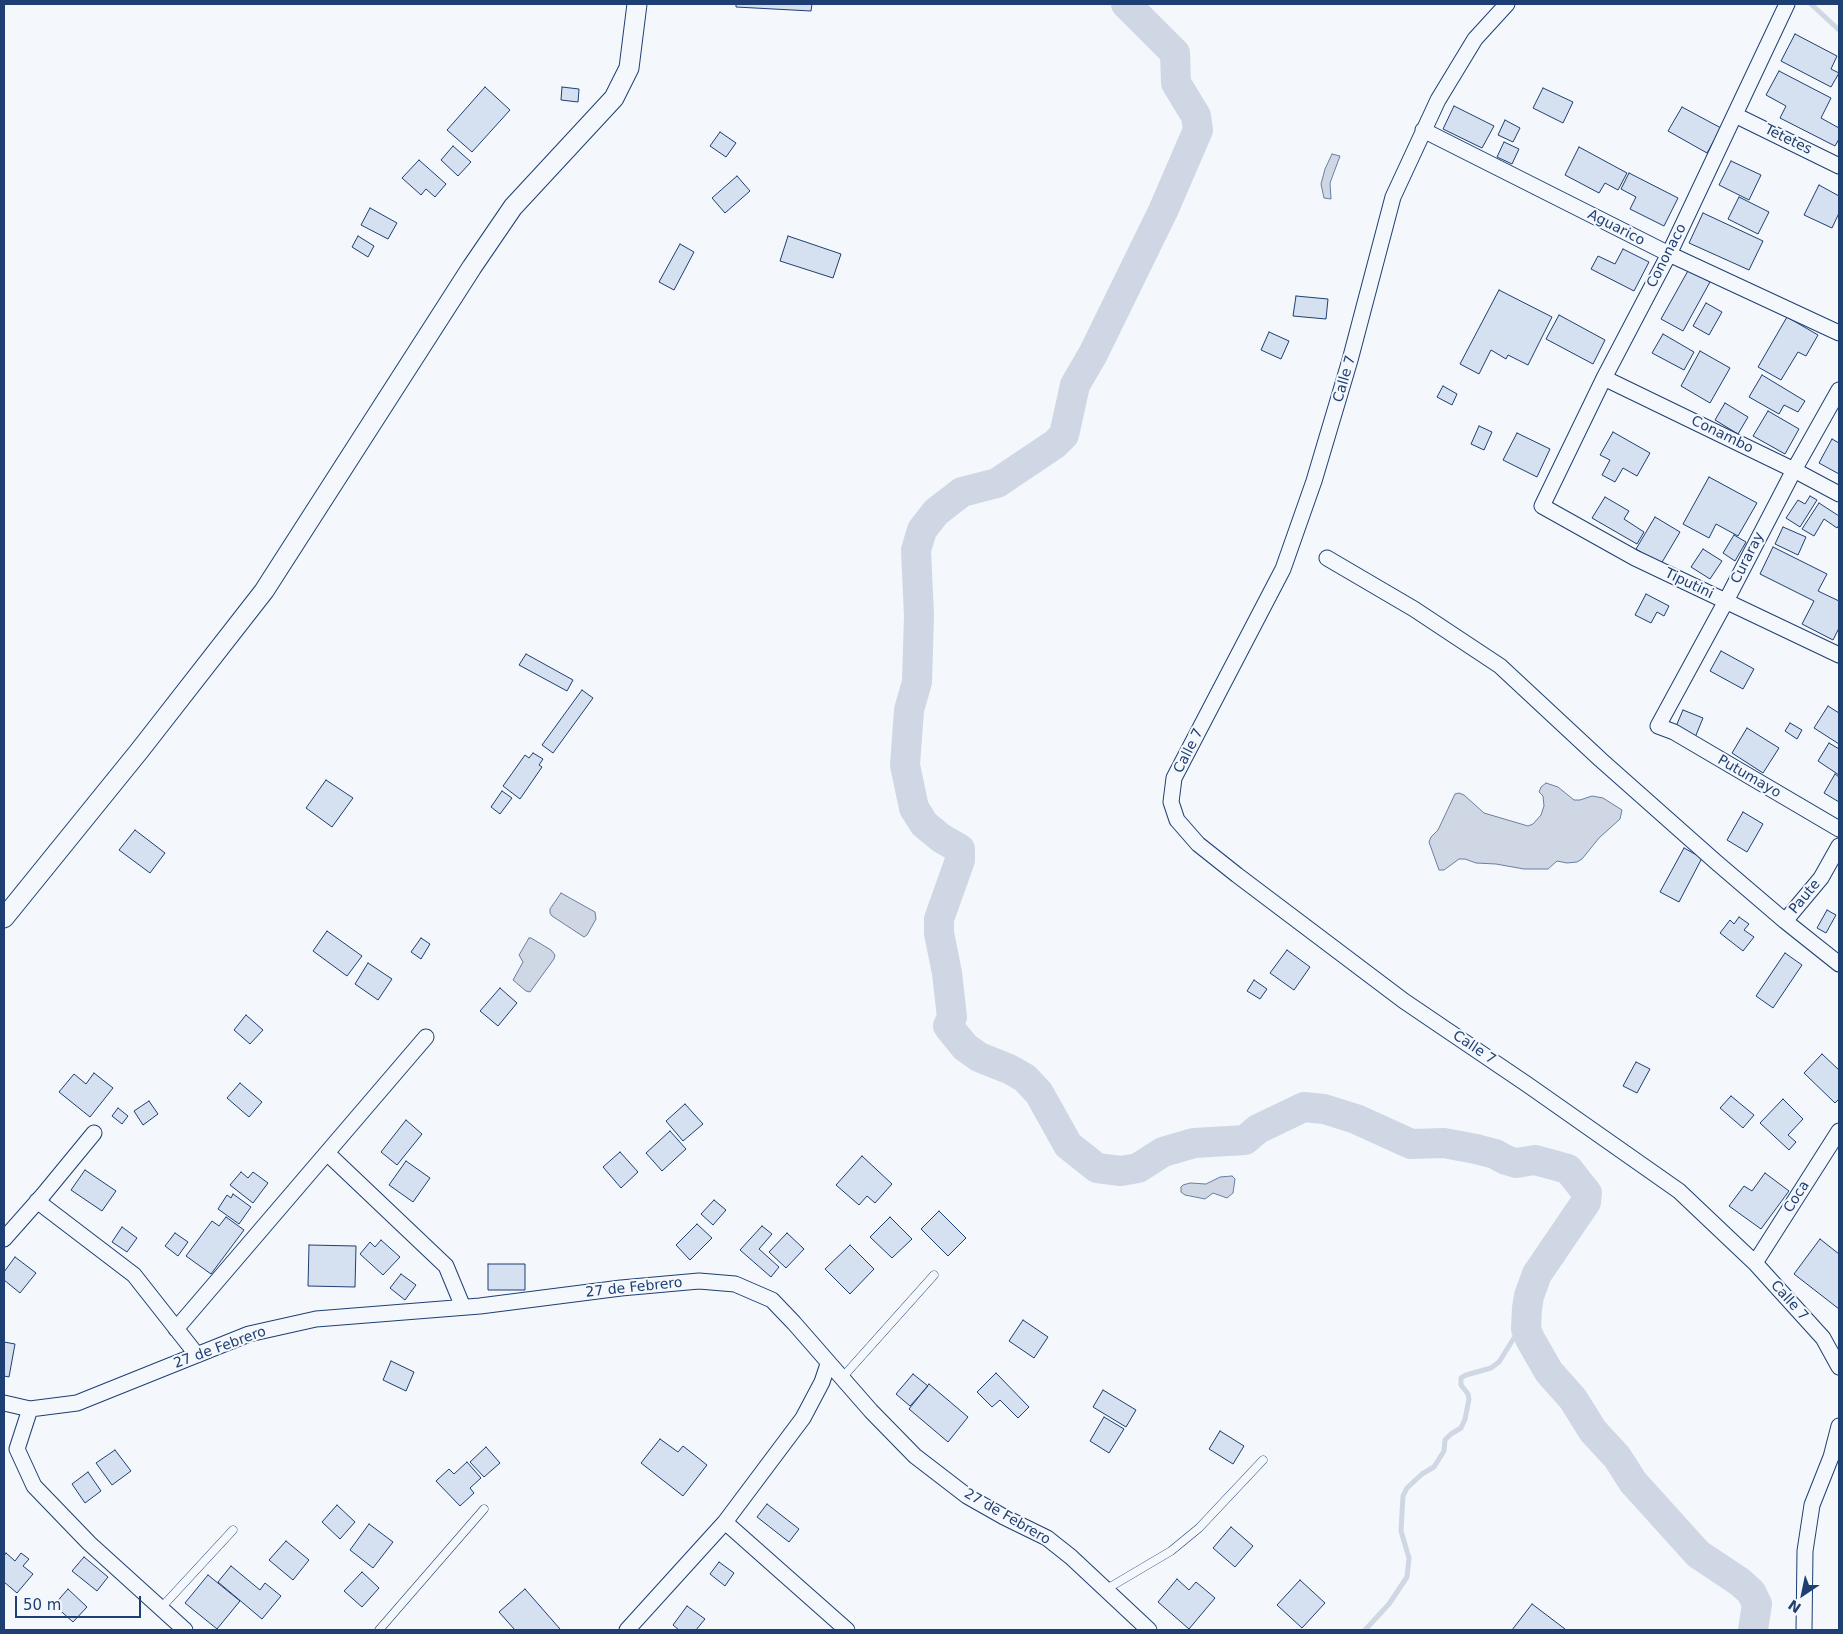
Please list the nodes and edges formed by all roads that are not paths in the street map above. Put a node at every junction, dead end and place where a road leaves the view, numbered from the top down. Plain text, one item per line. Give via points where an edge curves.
1 (637, 4) edge
2 (1507, 4) edge
3 (1787, 4) edge
4 (1735, 115) junction
5 (1423, 130) junction
6 (1839, 166) edge
7 (1669, 254) junction
8 (1839, 333) edge
9 (1604, 378) junction
10 (1839, 390) edge
11 (1794, 470) junction
12 (1839, 494) edge
13 (1542, 506) joint
14 (1327, 558) dead end
15 (1726, 601) junction
16 (1839, 655) edge
17 (1658, 726) joint
18 (1839, 829) edge
19 (1839, 846) edge
20 (4, 918) edge
21 (1785, 921) junction
22 (1839, 964) edge
23 (426, 1037) dead end
24 (1839, 1131) edge
25 (94, 1133) dead end
26 (327, 1153) junction
27 (37, 1202) junction
28 (4, 1238) edge
29 (1755, 1263) junction
30 (934, 1275) dead end
31 (464, 1307) junction
32 (176, 1329) junction
33 (197, 1355) junction
34 (828, 1364) junction
35 (1839, 1367) edge
36 (841, 1379) junction
37 (4, 1403) edge
38 (30, 1409) junction
39 (1839, 1426) edge
40 (10, 1446) edge
41 (1263, 1460) dead end
42 (484, 1509) dead end
43 (725, 1522) junction
44 (233, 1530) dead end
45 (1105, 1590) junction
46 (160, 1609) junction
47 (185, 1630) edge
48 (379, 1630) edge
49 (627, 1630) edge
50 (847, 1630) edge
51 (1149, 1630) edge
52 (1804, 1630) edge

1 - 20 street via 629,68 614,98 513,207 264,591
2 - 5 street, Calle 7 via 1475,39
3 - 4 street, Cononaco
4 - 6 street, Tetetes
4 - 7 street, Cononaco
5 - 7 street, Aguarico
5 - 29 street, Calle 7 via 1393,198 1350,360 1314,481 1283,569 1174,778 1171,802 1177,820 1198,844 1404,1001 1679,1191
7 - 8 street, Aguarico
7 - 9 street, Cononaco
9 - 11 street, Conambo
9 - 13 street, Cononaco
10 - 11 street, Curaray
11 - 12 street, Conambo
11 - 15 street, Curaray
13 - 15 street, Tiputini via 1635,558
14 - 21 street via 1414,609 1500,666 1601,760
15 - 16 street, Tiputini
15 - 17 street, Curaray
17 - 18 street, Putumayo
19 - 21 street, Paute via 1821,878
21 - 22 street
23 - 26 street
24 - 29 street, Coca
25 - 27 street
26 - 31 street via 446,1266
26 - 32 street
27 - 28 street
27 - 32 street via 134,1275
29 - 35 street, Calle 7 via 1823,1338
30 - 36 lane
31 - 33 street, 27 de Febrero via 316,1319 250,1334
31 - 34 street, 27 de Febrero via 699,1281 735,1284 772,1300
32 - 33 street
33 - 38 street, 27 de Febrero via 77,1403
34 - 36 street, 27 de Febrero
34 - 43 street via 803,1418
36 - 45 street, 27 de Febrero via 915,1456 967,1496 1047,1538
37 - 38 street, 27 de Febrero
38 - 40 street
39 - 52 street via 1812,1505 1805,1551
40 - 46 street via 34,1486
41 - 45 lane via 1192,1534
42 - 48 lane
43 - 49 street
43 - 50 street
44 - 46 lane
45 - 51 street, 27 de Febrero
46 - 47 street

